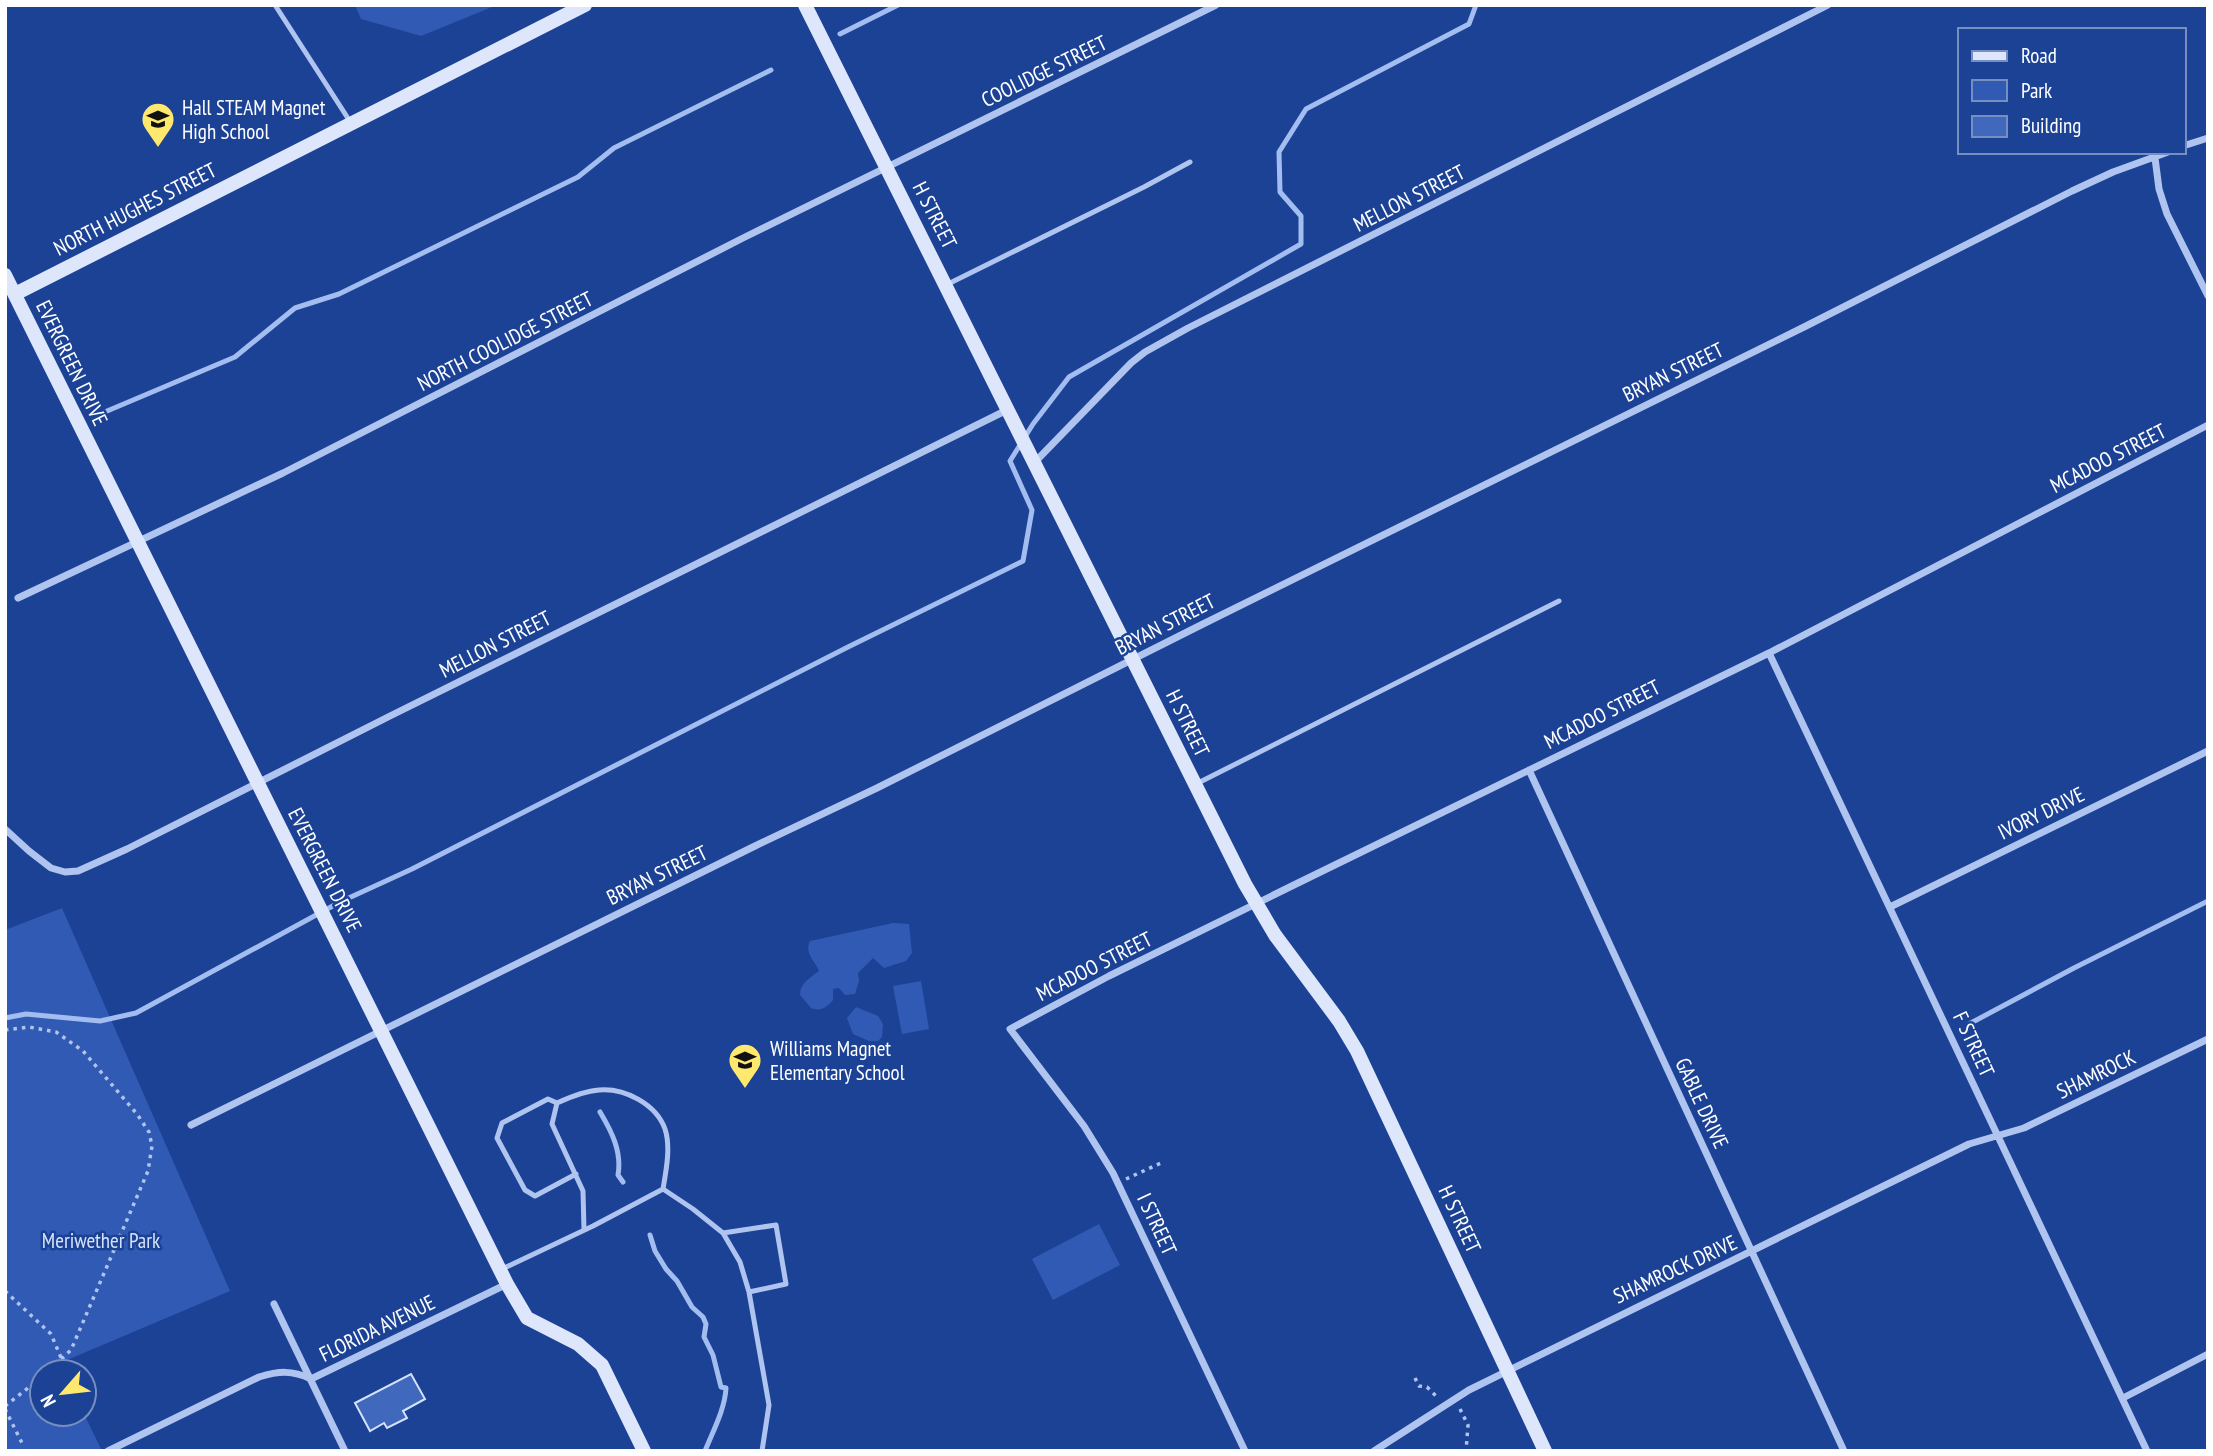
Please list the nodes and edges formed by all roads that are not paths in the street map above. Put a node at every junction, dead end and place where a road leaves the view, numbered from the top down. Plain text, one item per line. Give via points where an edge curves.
1 (275, 5) edge
2 (584, 5) edge
3 (805, 5) edge
4 (1216, 5) edge
5 (1828, 5) edge
6 (351, 123) junction
7 (2208, 138) edge
8 (2185, 145) edge
9 (2164, 154) edge
10 (2155, 158) junction
11 (1190, 162) dead end
12 (886, 166) junction
13 (5, 275) edge
14 (946, 285) junction
15 (10, 296) edge
16 (2208, 296) edge
17 (1011, 415) junction
18 (2208, 425) edge
19 (1032, 456) junction
20 (137, 543) junction
21 (18, 598) dead end
22 (1559, 601) dead end
23 (1769, 653) junction
24 (1133, 660) junction
25 (2208, 751) edge
26 (1529, 770) junction
27 (257, 783) junction
28 (1195, 785) junction
29 (5, 828) edge
30 (1257, 903) junction
31 (1890, 907) junction
32 (1010, 1029) joint
33 (382, 1031) junction
34 (2208, 1039) edge
35 (557, 1103) junction
36 (191, 1125) dead end
37 (1999, 1136) junction
38 (576, 1174) junction
39 (663, 1189) junction
40 (584, 1230) junction
41 (723, 1233) junction
42 (1752, 1252) junction
43 (499, 1270) junction
44 (507, 1284) junction
45 (749, 1293) junction
46 (274, 1304) dead end
47 (2208, 1354) edge
48 (1507, 1371) junction
49 (311, 1380) junction
50 (2123, 1398) junction
51 (108, 1451) edge
52 (345, 1451) edge
53 (644, 1451) edge
54 (762, 1451) edge
55 (1245, 1451) edge
56 (1374, 1451) edge
57 (1545, 1451) edge
58 (1844, 1451) edge
59 (2147, 1451) edge

1 - 6 lane
2 - 6 street, NORTH HUGHES STREET
3 - 12 street, H STREET
4 - 12 street, COOLIDGE STREET
5 - 19 street, MELLON STREET via 1145,352
6 - 15 street, NORTH HUGHES STREET
7 - 8 street
9 - 10 street, BRYAN STREET
10 - 16 street via 2168,214
10 - 24 street, BRYAN STREET via 2072,191
11 - 14 lane
12 - 14 street, H STREET
12 - 20 street, NORTH COOLIDGE STREET
13 - 15 street, EVERGREEN DRIVE
14 - 17 street, H STREET
15 - 20 street, EVERGREEN DRIVE
17 - 19 street, H STREET
17 - 27 street, MELLON STREET
18 - 23 street, MCADOO STREET
19 - 24 street, H STREET
20 - 21 street, NORTH COOLIDGE STREET
20 - 27 street, EVERGREEN DRIVE
22 - 28 lane
23 - 26 street, MCADOO STREET
23 - 31 street, F STREET
24 - 28 street, H STREET
24 - 33 street, BRYAN STREET
25 - 31 street, IVORY DRIVE
26 - 30 street, MCADOO STREET
26 - 42 street, GABLE DRIVE
27 - 29 street, MELLON STREET via 78,871 51,868
27 - 33 street, EVERGREEN DRIVE
28 - 30 street, H STREET
30 - 32 street, MCADOO STREET
30 - 48 street, H STREET via 1357,1051
31 - 37 street, F STREET
32 - 55 street, I STREET via 1084,1126 1118,1183
33 - 36 street, BRYAN STREET
33 - 43 street, EVERGREEN DRIVE
34 - 37 street, SHAMROCK
35 - 38 lane via 552,1125
35 - 38 lane via 548,1099 502,1123 497,1138 525,1190 535,1196
35 - 39 lane via 601,1089 636,1097 654,1110 666,1131
37 - 42 street, SHAMROCK DRIVE via 1969,1144
37 - 50 street, F STREET
38 - 40 lane via 583,1191
39 - 40 lane
39 - 41 lane
40 - 43 lane
41 - 45 lane via 740,1262
41 - 45 lane via 776,1224 786,1284
42 - 48 street, SHAMROCK DRIVE
42 - 58 street, GABLE DRIVE
43 - 44 street, EVERGREEN DRIVE
44 - 49 street, FLORIDA AVENUE
44 - 53 street, EVERGREEN DRIVE via 527,1318 578,1344 602,1365
45 - 54 lane via 769,1405
46 - 49 street
47 - 50 street
48 - 56 street, SHAMROCK DRIVE via 1454,1398
48 - 57 street, H STREET
49 - 51 street, FLORIDA AVENUE via 291,1371 259,1377
49 - 52 street
50 - 59 street, F STREET

